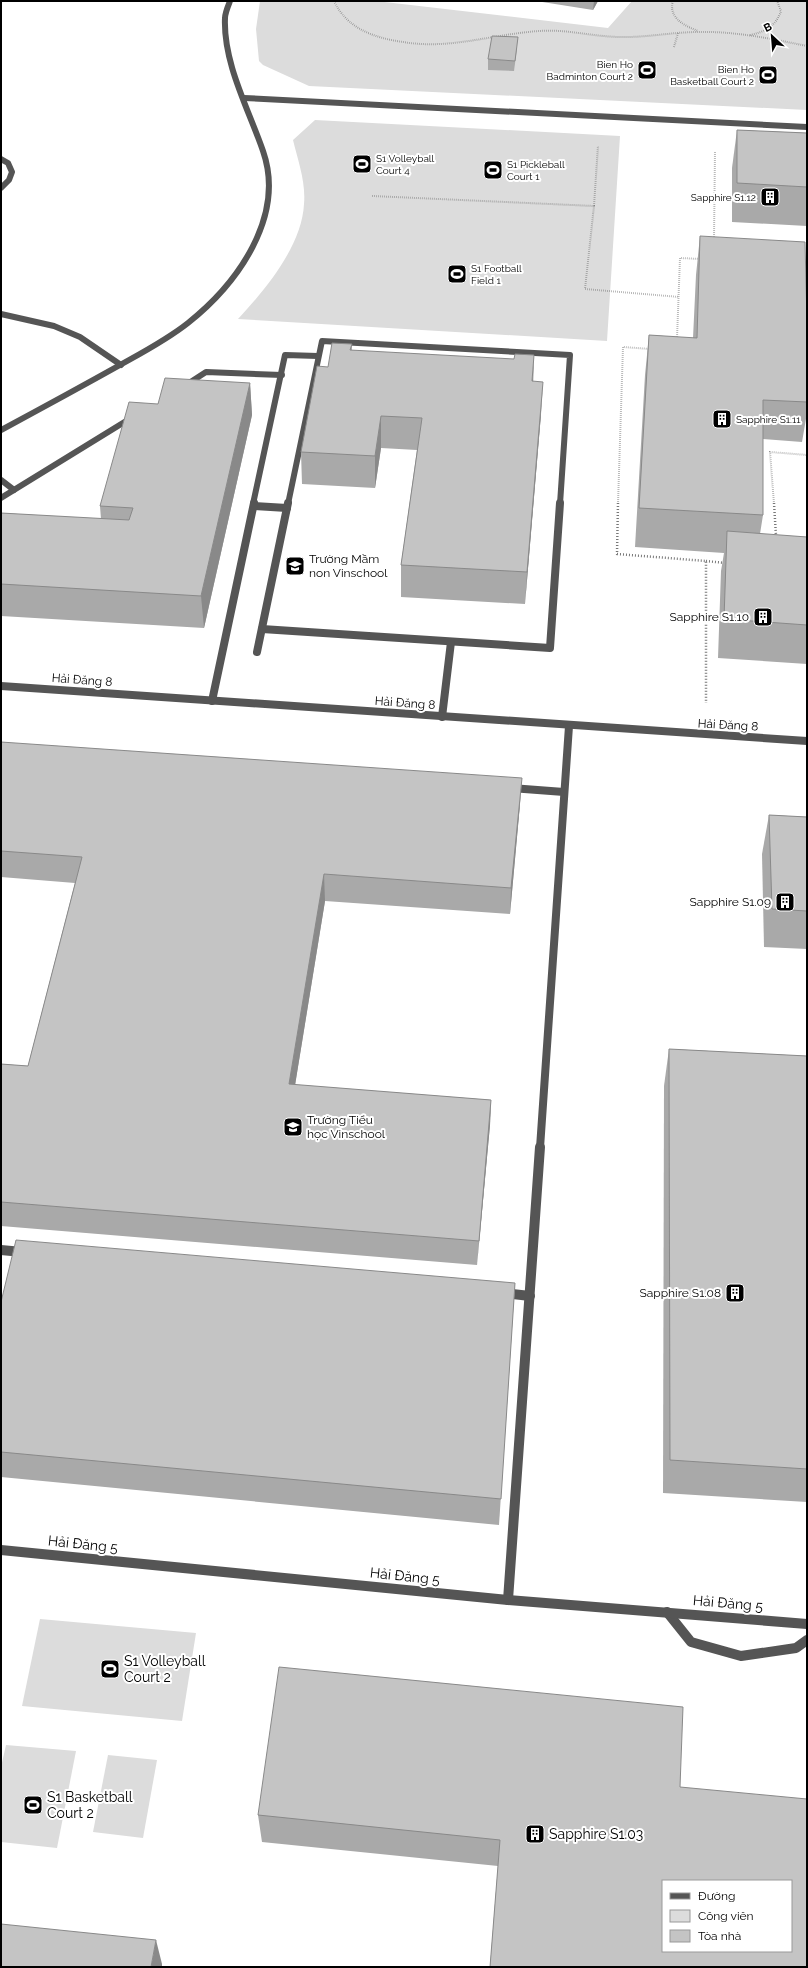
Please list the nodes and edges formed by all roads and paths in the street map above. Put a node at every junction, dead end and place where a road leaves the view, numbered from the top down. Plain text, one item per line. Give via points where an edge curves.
1 (230, 1) edge
2 (334, 1) edge
3 (673, 1) edge
4 (777, 1) edge
5 (700, 32) junction
6 (678, 33) junction
7 (746, 36) junction
8 (807, 46) edge
9 (674, 47) dead end
10 (244, 98) junction
11 (807, 127) edge
12 (598, 144) dead end
13 (715, 151) dead end
14 (1, 159) edge
15 (1, 188) edge
16 (372, 196) dead end
17 (594, 206) junction
18 (714, 245) edge
19 (701, 260) edge
20 (679, 297) junction
21 (1, 314) edge
22 (677, 343) edge
23 (654, 349) edge
24 (318, 356) junction
25 (121, 365) junction
26 (282, 375) junction
27 (180, 388) edge
28 (140, 413) edge
29 (1, 430) edge
30 (807, 455) edge
31 (1, 480) edge
32 (14, 490) junction
33 (1, 498) edge
34 (254, 506) junction
35 (287, 508) junction
36 (777, 543) edge
37 (706, 561) junction
38 (728, 563) edge
39 (262, 629) junction
40 (451, 642) junction
41 (257, 652) dead end
42 (1, 686) edge
43 (212, 701) junction
44 (706, 706) dead end
45 (442, 717) junction
46 (569, 726) junction
47 (807, 741) edge
48 (501, 788) edge
49 (564, 792) junction
50 (1, 1250) edge
51 (33, 1253) edge
52 (498, 1293) edge
53 (530, 1296) junction
54 (1, 1550) edge
55 (508, 1600) junction
56 (667, 1612) junction
57 (807, 1624) edge
58 (807, 1640) edge

1 - 10 street via 225,16 227,52
2 - 6 path via 345,19 362,30 384,39 415,44 451,44 540,30 618,38
3 - 5 path via 672,13 690,29
4 - 7 path via 781,11 778,21 770,28
5 - 6 path
5 - 7 path
6 - 9 path
7 - 8 path
10 - 11 street
10 - 25 street via 268,169 268,202 257,236 240,267 208,305 188,323
12 - 17 path
13 - 18 path
14 - 15 street via 8,164 12,172 9,180
16 - 17 path
17 - 20 path via 585,289
19 - 20 path via 680,258
20 - 22 path
21 - 25 street via 54,326 80,337
23 - 37 path via 623,347 617,554
24 - 26 street via 285,355
24 - 35 street
24 - 40 street via 322,341 570,355 550,648
25 - 29 street
26 - 27 street via 206,372
26 - 34 street
28 - 32 street
30 - 36 path via 770,452
31 - 32 street
32 - 33 street
34 - 35 street
34 - 43 street
35 - 39 street
37 - 38 path
37 - 44 path
39 - 40 street
39 - 41 street
40 - 45 street
42 - 43 street, Hải Đăng 8
43 - 45 street, Hải Đăng 8
45 - 46 street, Hải Đăng 8
46 - 47 street, Hải Đăng 8
46 - 49 street
48 - 49 street
49 - 53 street
50 - 51 street
52 - 53 street
53 - 55 street
54 - 55 street, Hải Đăng 5
55 - 56 street, Hải Đăng 5
56 - 57 street, Hải Đăng 5
56 - 58 street via 691,1642 741,1656 796,1648

